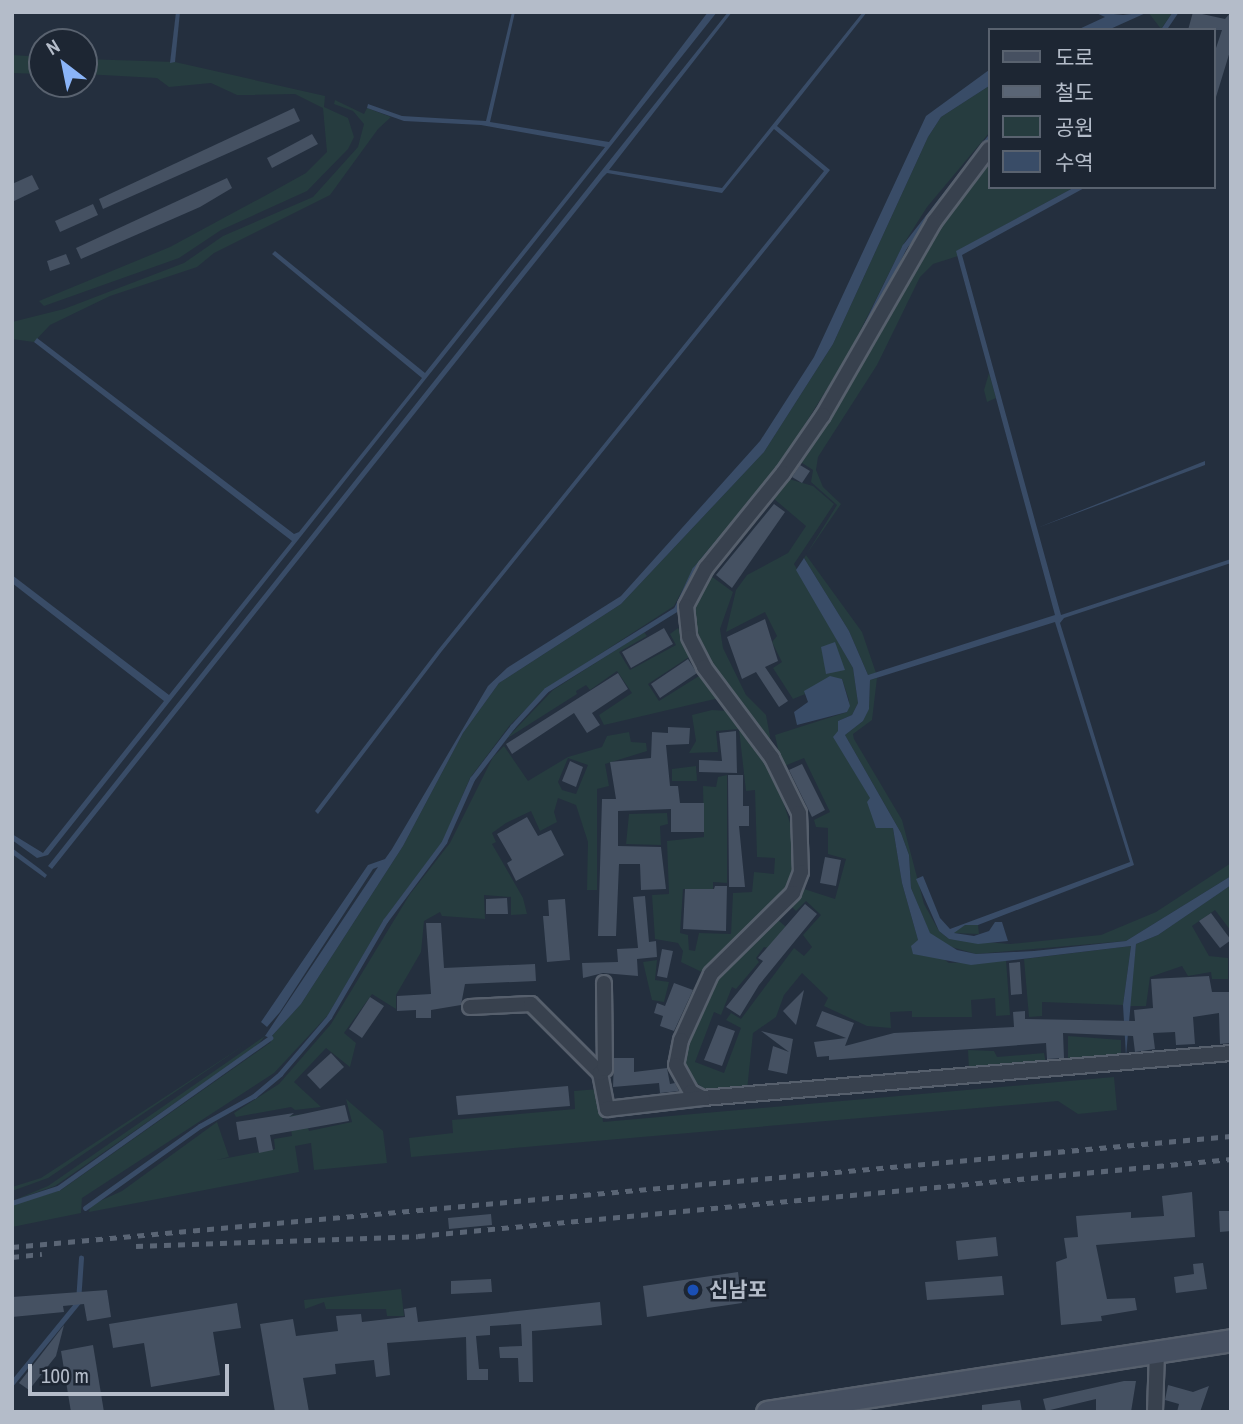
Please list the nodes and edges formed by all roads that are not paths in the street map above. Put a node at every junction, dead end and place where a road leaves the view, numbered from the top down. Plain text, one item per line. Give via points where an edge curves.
1 (988, 150) edge
2 (604, 983) dead end
3 (470, 1007) dead end
4 (1231, 1053) edge
5 (600, 1073) junction
6 (703, 1098) junction
7 (1231, 1340) edge
8 (1157, 1352) junction
9 (767, 1412) edge
10 (1155, 1412) edge

1 - 6 street via 934,222 823,415 706,568 686,606 689,637 704,667 772,758 799,813 801,872 793,892 711,974 681,1040 676,1065 680,1079
2 - 5 street via 605,1069
3 - 5 street via 531,1004
4 - 6 street
5 - 6 street via 607,1109
7 - 8 main road
8 - 9 main road
8 - 10 street

